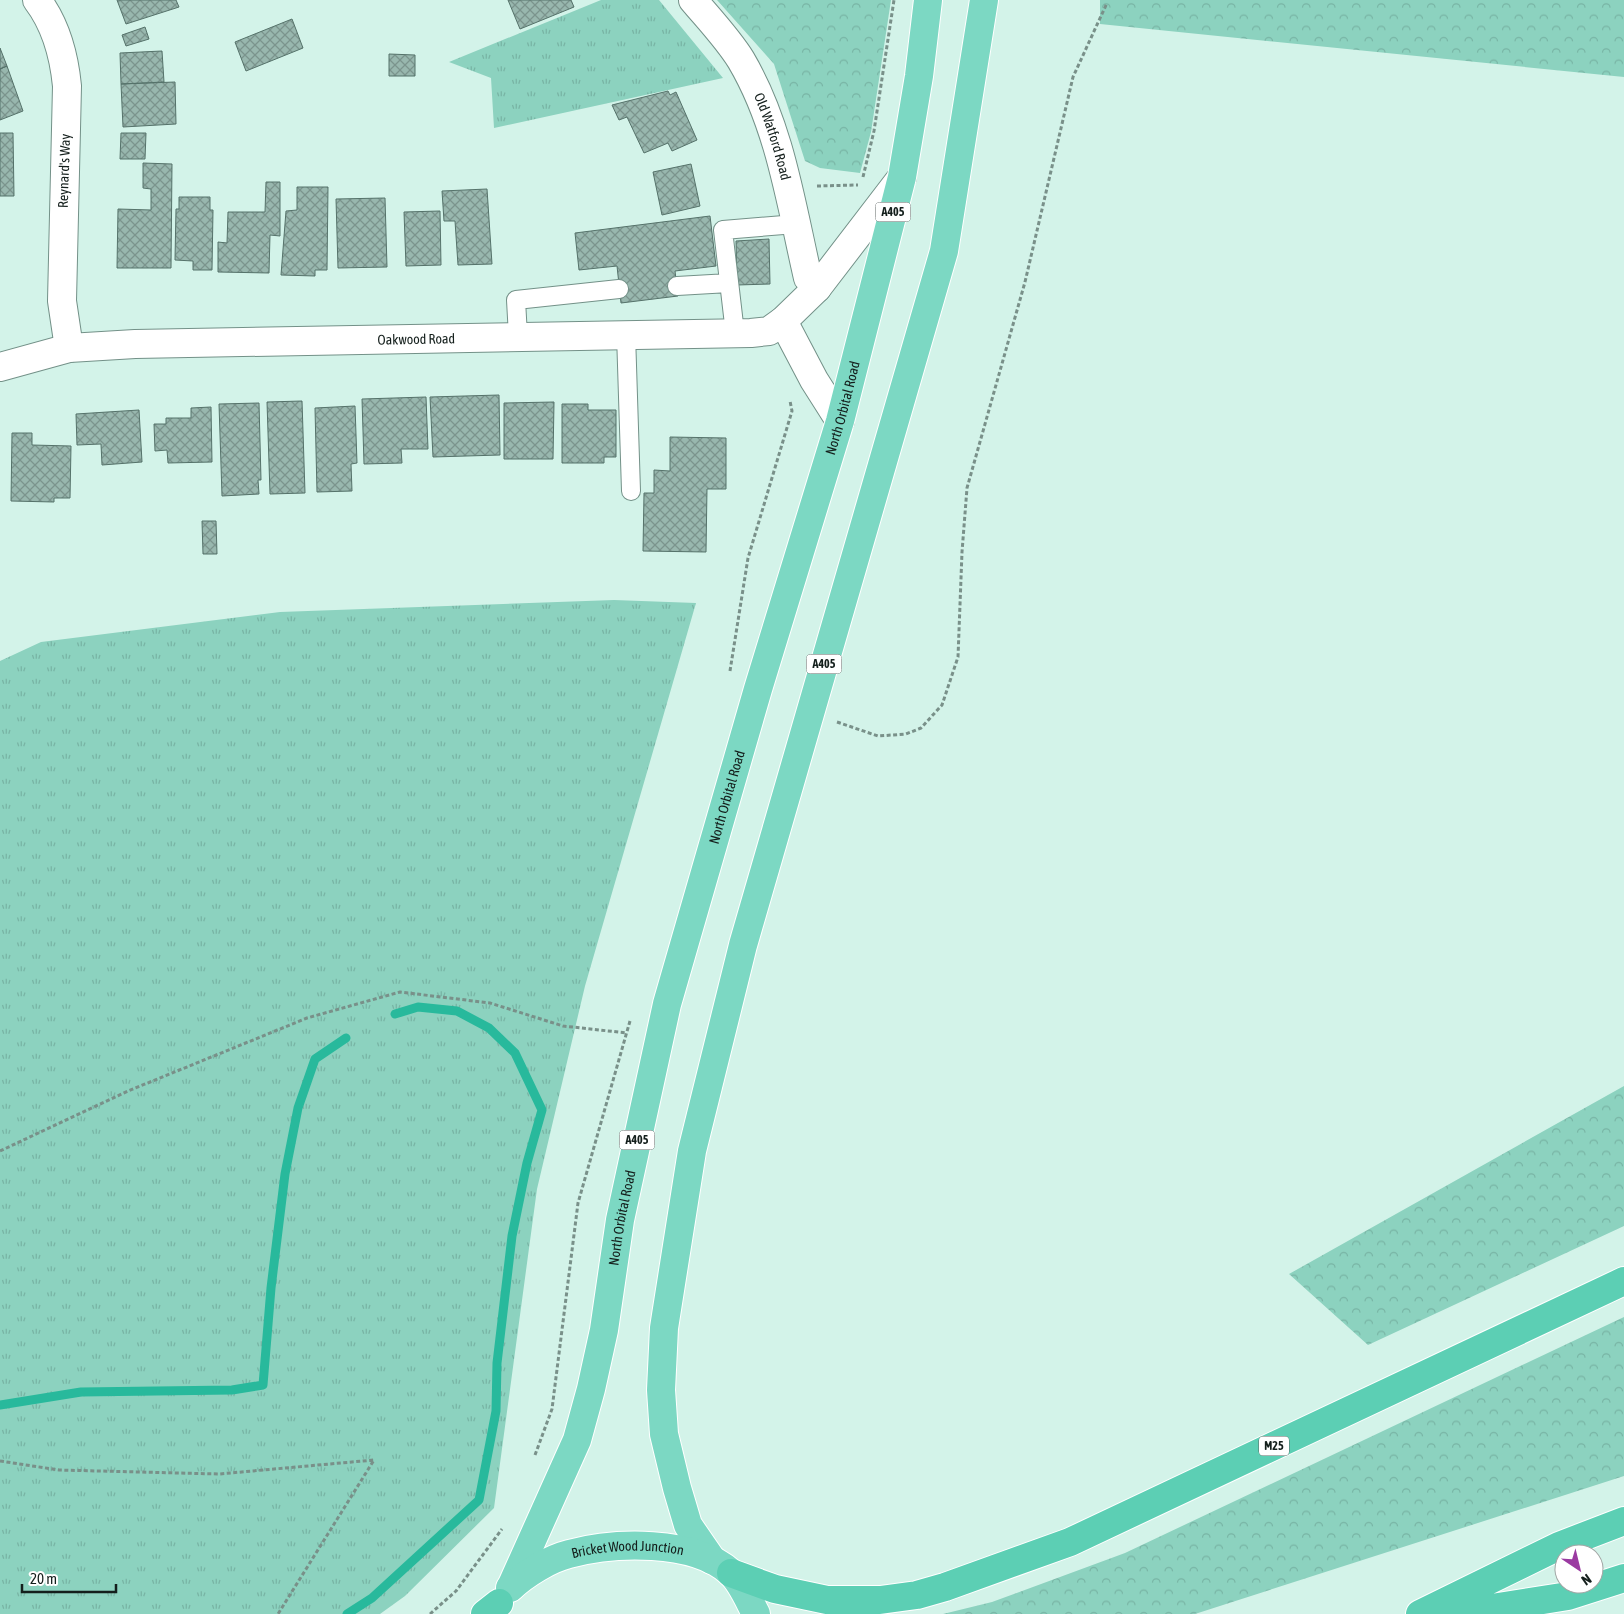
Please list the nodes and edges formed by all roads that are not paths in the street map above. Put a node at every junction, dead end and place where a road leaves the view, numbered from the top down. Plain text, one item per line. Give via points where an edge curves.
1 (37, 0) edge
2 (693, 0) edge
3 (928, 0) edge
4 (984, 0) edge
5 (902, 177) junction
6 (796, 224) junction
7 (729, 283) junction
8 (677, 286) dead end
9 (619, 288) dead end
10 (817, 288) junction
11 (783, 321) junction
12 (735, 333) junction
13 (626, 334) junction
14 (518, 336) junction
15 (69, 348) junction
16 (0, 368) edge
17 (840, 421) junction
18 (631, 492) dead end
19 (1624, 1281) edge
20 (1624, 1521) edge
21 (722, 1566) junction
22 (1624, 1578) edge
23 (497, 1604) edge
24 (756, 1614) edge
25 (1420, 1614) edge
26 (1454, 1614) edge

1 - 15 street, Reynard's Way via 55,33 65,61 62,301
2 - 6 street, Old Watford Road via 740,58 757,90 773,130
3 - 5 highway, North Orbital Road / A405
4 - 21 highway, A405 via 944,251 743,945 692,1151 664,1328 661,1390 664,1434 688,1525
5 - 10 street, Oakwood Road
5 - 17 highway, North Orbital Road / A405
6 - 7 lane via 723,230
6 - 10 street, Old Watford Road via 808,278
7 - 8 lane
7 - 12 lane
9 - 14 lane via 516,300
10 - 11 street, Oakwood Road
11 - 12 street, Oakwood Road via 769,331
11 - 17 street
12 - 13 street, Oakwood Road
13 - 14 street, Oakwood Road
13 - 18 lane
14 - 15 street, Oakwood Road
15 - 16 street, Oakwood Road
17 - 23 highway, North Orbital Road / A405 via 667,1004 620,1220 604,1330 577,1440
19 - 21 highway, M25 via 1070,1542 945,1587 917,1595 827,1600 775,1589
20 - 25 highway via 1559,1546
21 - 23 highway, Bricket Wood Junction via 675,1549 642,1545 567,1554 527,1574
21 - 24 highway
22 - 26 highway via 1568,1596

